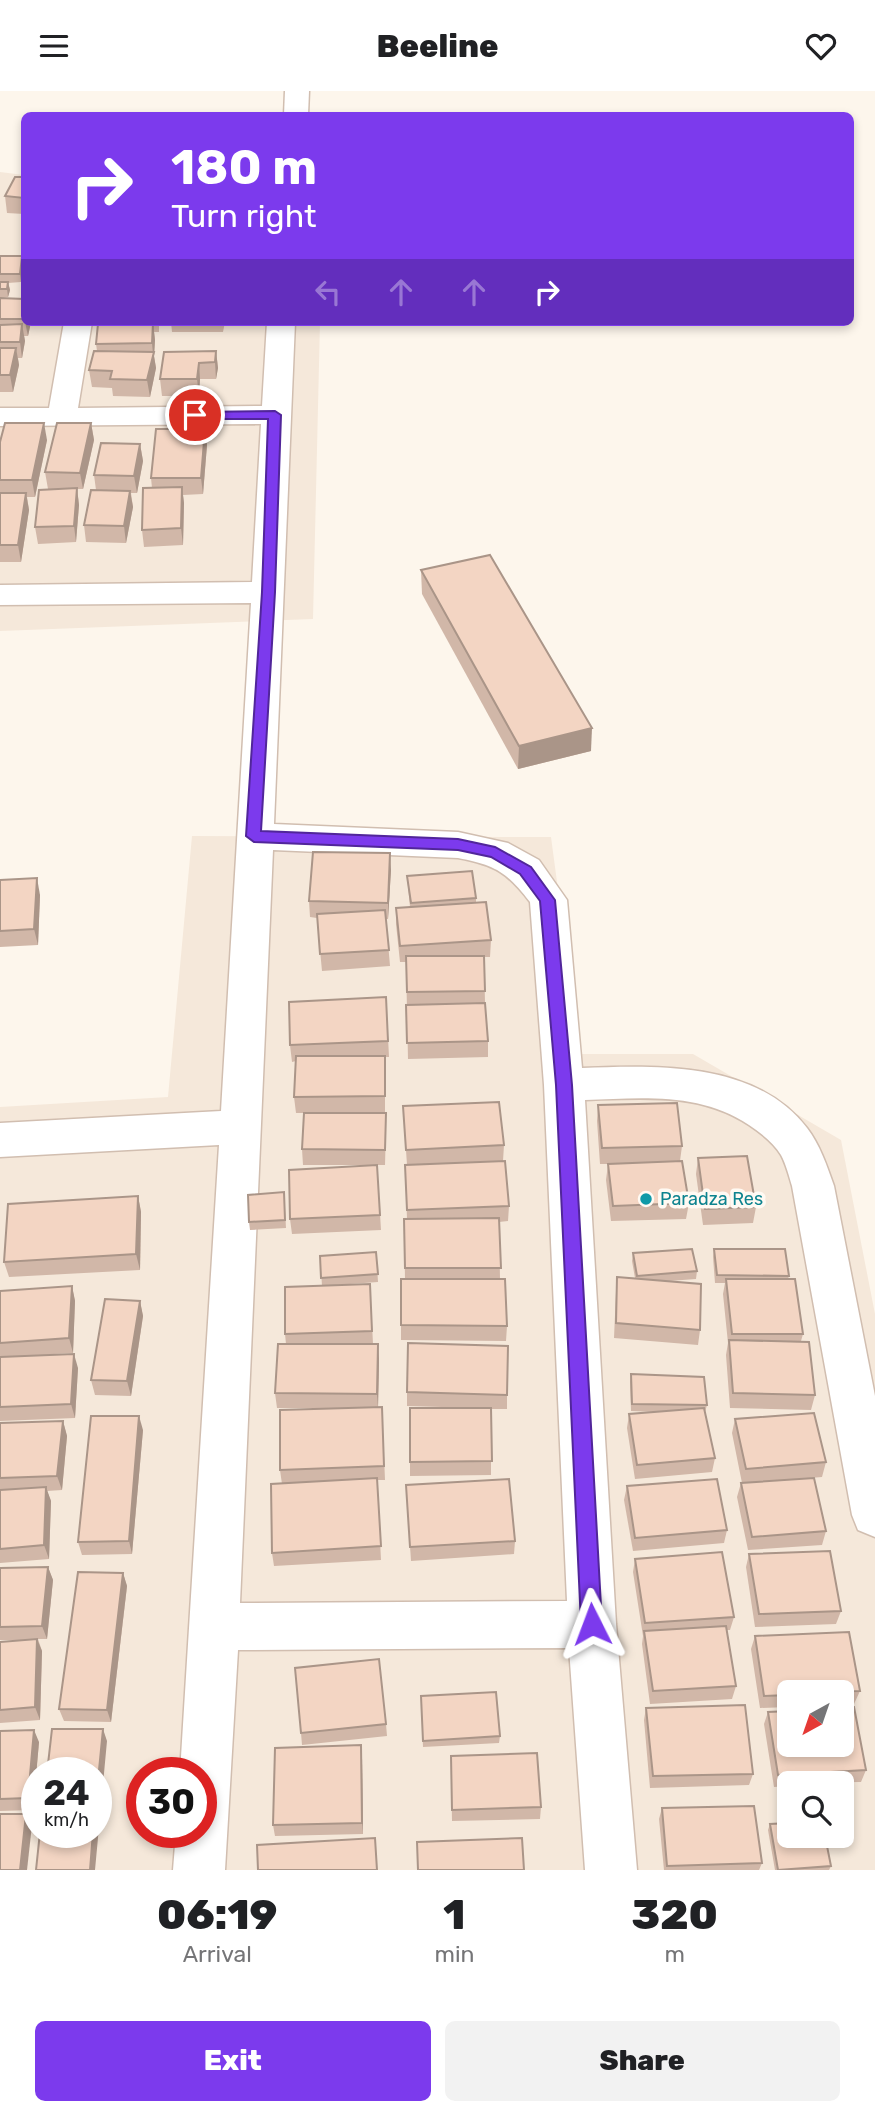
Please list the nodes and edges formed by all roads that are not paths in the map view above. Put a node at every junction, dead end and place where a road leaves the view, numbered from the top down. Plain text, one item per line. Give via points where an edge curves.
1 (297, 91) edge
2 (296, 112) edge
3 (77, 326) edge
4 (281, 326) edge
5 (275, 415) junction
6 (0, 417) edge
7 (62, 417) junction
8 (268, 592) junction
9 (0, 595) edge
10 (254, 836) junction
11 (564, 1085) junction
12 (240, 1127) junction
13 (0, 1140) edge
14 (875, 1515) edge
15 (592, 1624) junction
16 (215, 1627) junction
17 (199, 1870) edge
18 (611, 1870) edge

1 - 2 street
3 - 7 street
4 - 5 street
5 - 7 street
5 - 8 street
6 - 7 street
8 - 9 street
8 - 10 street
10 - 11 street via 458,845 495,852 526,870 548,900
10 - 12 street
11 - 14 street via 706,1086 762,1111 796,1143 813,1186
11 - 15 street
12 - 13 street
12 - 16 street
15 - 16 street
15 - 18 street
16 - 17 street

